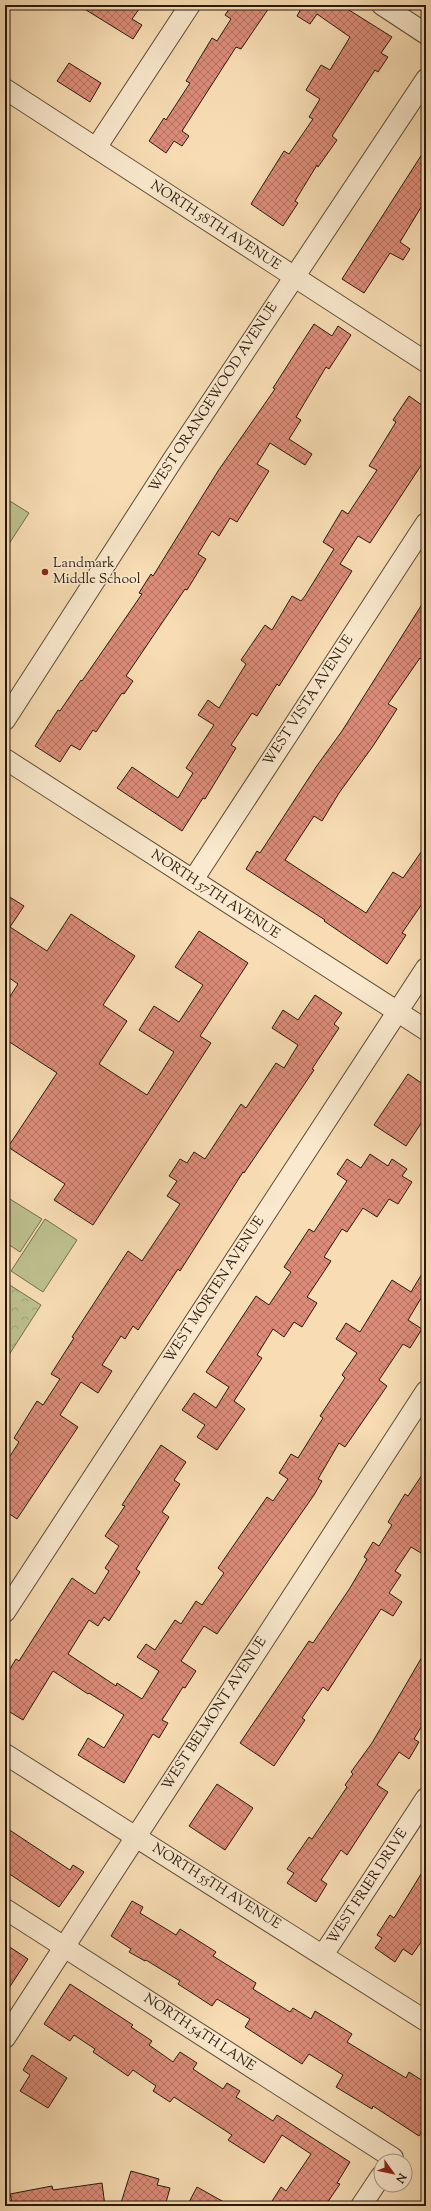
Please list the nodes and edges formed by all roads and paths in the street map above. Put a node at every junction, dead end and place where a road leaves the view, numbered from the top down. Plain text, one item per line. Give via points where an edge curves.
1 (190, 5) edge
2 (382, 5) edge
3 (426, 34) edge
4 (426, 79) edge
5 (5, 89) edge
6 (96, 148) junction
7 (293, 277) junction
8 (426, 362) edge
9 (426, 523) edge
10 (5, 720) edge
11 (5, 759) edge
12 (193, 880) junction
13 (426, 968) edge
14 (397, 1011) junction
15 (426, 1030) edge
16 (426, 1391) edge
17 (5, 1612) edge
18 (5, 1754) edge
19 (426, 1798) edge
20 (136, 1836) junction
21 (5, 1909) edge
22 (64, 1946) junction
23 (323, 1955) junction
24 (426, 2021) edge
25 (5, 2038) edge
26 (381, 2153) edge
27 (373, 2188) edge
28 (361, 2206) edge

1 - 6 street
2 - 3 street
4 - 7 street, WEST ORANGEWOOD AVENUE
5 - 6 street, NORTH 58TH AVENUE
6 - 7 street, NORTH 58TH AVENUE
7 - 8 street, NORTH 58TH AVENUE
7 - 10 street, WEST ORANGEWOOD AVENUE
9 - 12 street, WEST VISTA AVENUE
11 - 12 street, NORTH 57TH AVENUE
12 - 14 street, NORTH 57TH AVENUE
13 - 14 street, WEST MORTEN AVENUE
14 - 15 street, NORTH 57TH AVENUE
14 - 17 street, WEST MORTEN AVENUE
16 - 20 street, WEST BELMONT AVENUE
18 - 20 street, NORTH 55TH AVENUE
19 - 23 street, WEST FRIER DRIVE
20 - 22 street, WEST BELMONT AVENUE
20 - 23 street, NORTH 55TH AVENUE
21 - 22 street, NORTH 54TH LANE
22 - 25 street, WEST BELMONT AVENUE
22 - 26 street, NORTH 54TH LANE
23 - 24 street, NORTH 55TH AVENUE
27 - 28 street

